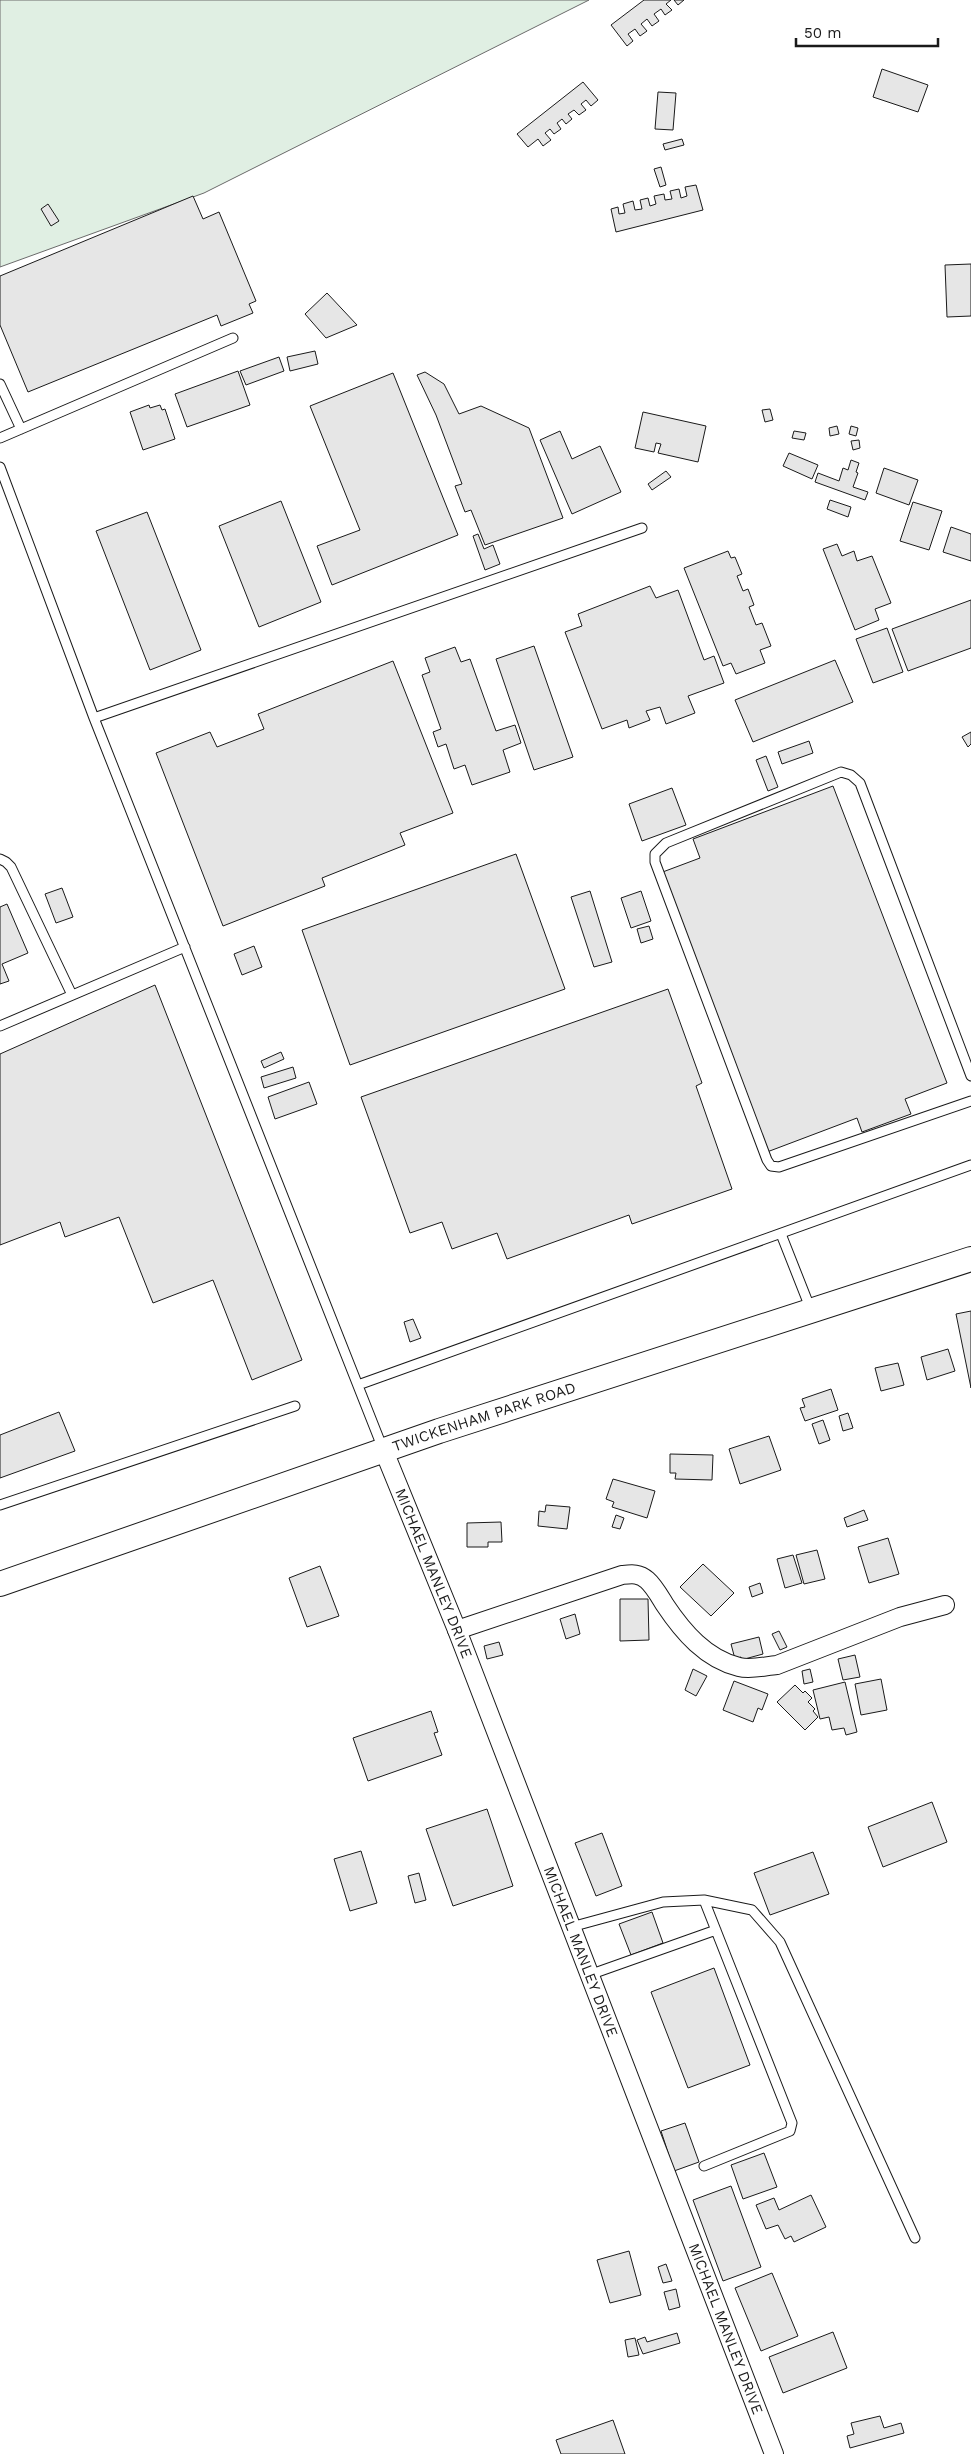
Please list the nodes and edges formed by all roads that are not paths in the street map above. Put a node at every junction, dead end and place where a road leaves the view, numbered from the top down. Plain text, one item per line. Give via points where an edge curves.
1 (233, 338) dead end
2 (0, 384) edge
3 (21, 429) junction
4 (0, 438) edge
5 (0, 467) edge
6 (642, 528) dead end
7 (94, 718) junction
8 (0, 860) edge
9 (185, 947) junction
10 (72, 996) junction
11 (0, 1026) edge
12 (971, 1076) edge
13 (971, 1100) edge
14 (971, 1165) edge
15 (781, 1234) junction
16 (971, 1259) edge
17 (811, 1311) junction
18 (358, 1386) junction
19 (295, 1406) dead end
20 (384, 1451) junction
21 (0, 1505) edge
22 (0, 1584) edge
23 (945, 1605) dead end
24 (457, 1630) junction
25 (704, 1900) junction
26 (571, 1927) junction
27 (716, 1930) junction
28 (589, 1975) junction
29 (704, 2166) dead end
30 (915, 2238) dead end
31 (774, 2454) edge

1 - 3 lane
2 - 3 lane
3 - 4 lane
5 - 7 lane
6 - 7 lane
7 - 9 lane
8 - 10 lane via 11,867
9 - 10 lane
9 - 18 lane
10 - 11 lane
12 - 13 lane via 860,784 851,776 841,772 666,843 655,854 655,862 771,1166 779,1166
14 - 15 lane
15 - 17 lane
15 - 18 lane
16 - 17 main road, TWICKENHAM PARK ROAD
17 - 20 main road, TWICKENHAM PARK ROAD
18 - 20 lane
19 - 21 lane
20 - 22 main road, TWICKENHAM PARK ROAD
20 - 24 street, MICHAEL MANLEY DRIVE
23 - 24 street via 900,1617 777,1665 740,1668 698,1646 672,1616 648,1580 637,1574 622,1575
24 - 26 street, MICHAEL MANLEY DRIVE
25 - 26 lane via 663,1902
25 - 27 lane
25 - 30 lane via 752,1910 780,1942
26 - 28 street, MICHAEL MANLEY DRIVE
27 - 28 lane
27 - 29 lane via 792,2123 790,2131
28 - 31 street, MICHAEL MANLEY DRIVE

